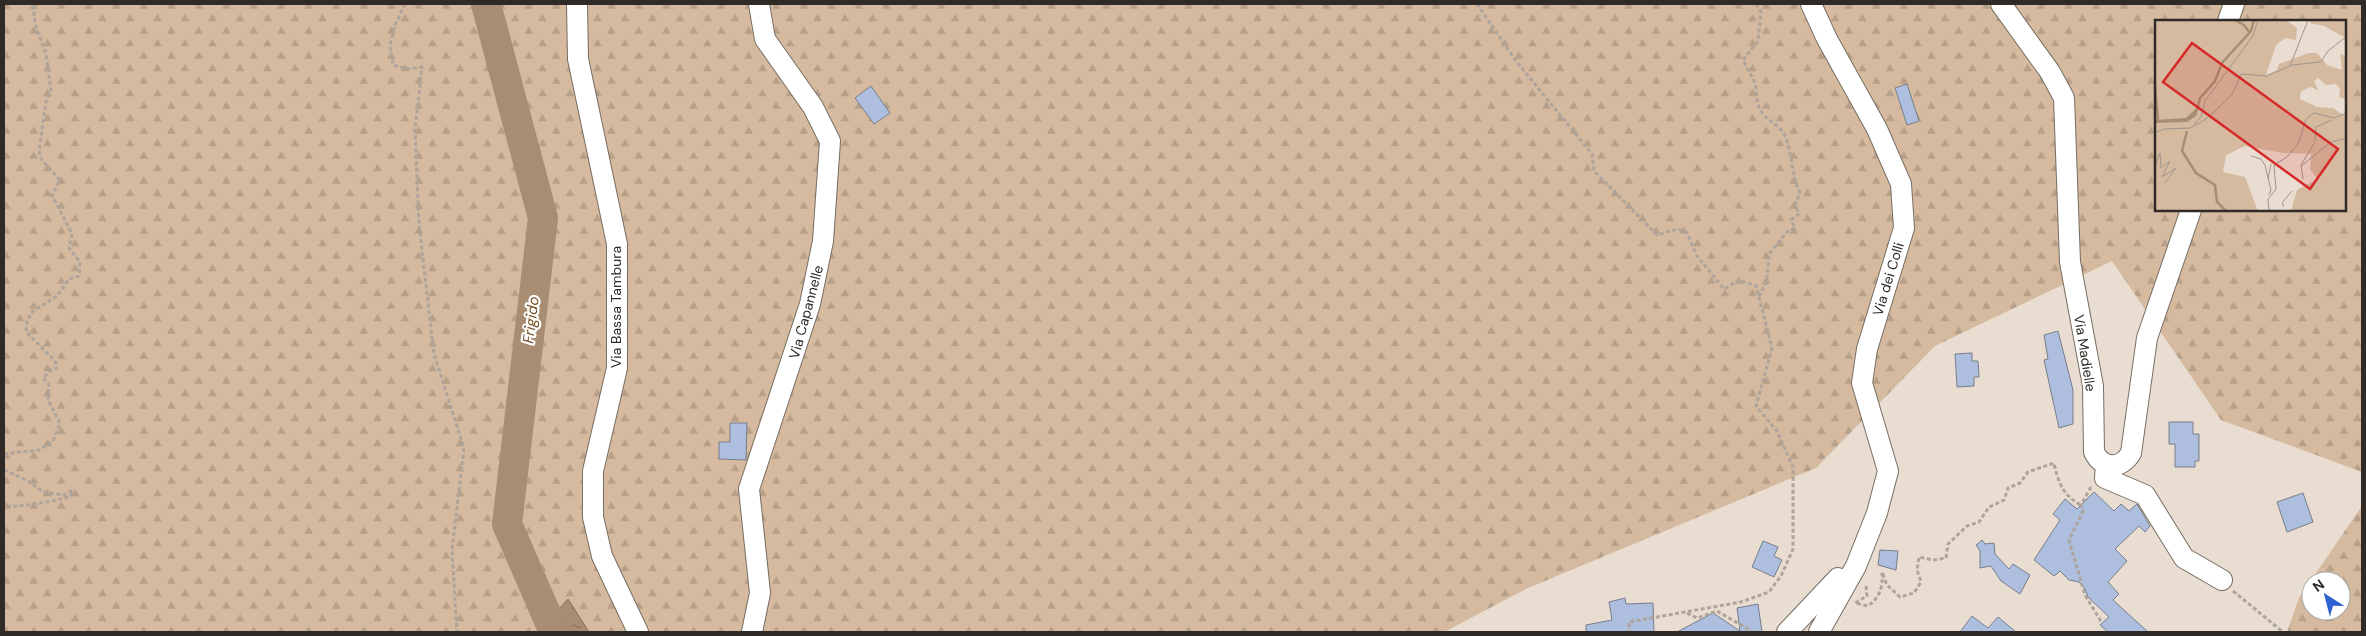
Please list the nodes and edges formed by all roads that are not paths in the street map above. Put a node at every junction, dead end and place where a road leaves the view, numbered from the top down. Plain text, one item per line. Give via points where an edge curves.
1 (577, 4) edge
2 (759, 4) edge
3 (1811, 4) edge
4 (2001, 4) edge
5 (2234, 4) edge
6 (2228, 20) edge
7 (2191, 211) edge
8 (2106, 465) junction
9 (1856, 566) junction
10 (2222, 580) road end
11 (638, 632) edge
12 (752, 632) edge
13 (1787, 632) edge
14 (1819, 632) edge

1 - 11 street, Via Bassa Tambura via 578,59 617,244 617,368 593,471 593,517 602,556
2 - 12 street, Via Capannelle via 765,39 813,107 830,141 823,241 810,304 749,489 760,593
3 - 9 street, Via dei Colli via 1877,130 1901,184 1904,228 1867,349 1862,383 1888,471 1877,513
4 - 8 street, Via Madielle via 2050,72 2064,98 2070,262 2093,386 2094,452
5 - 6 street
7 - 8 street via 2147,338 2131,453 2123,462
8 - 10 street, Via Madielle via 2105,478 2145,495 2184,558
9 - 13 street via 1841,574
9 - 14 street, Via dei Colli

